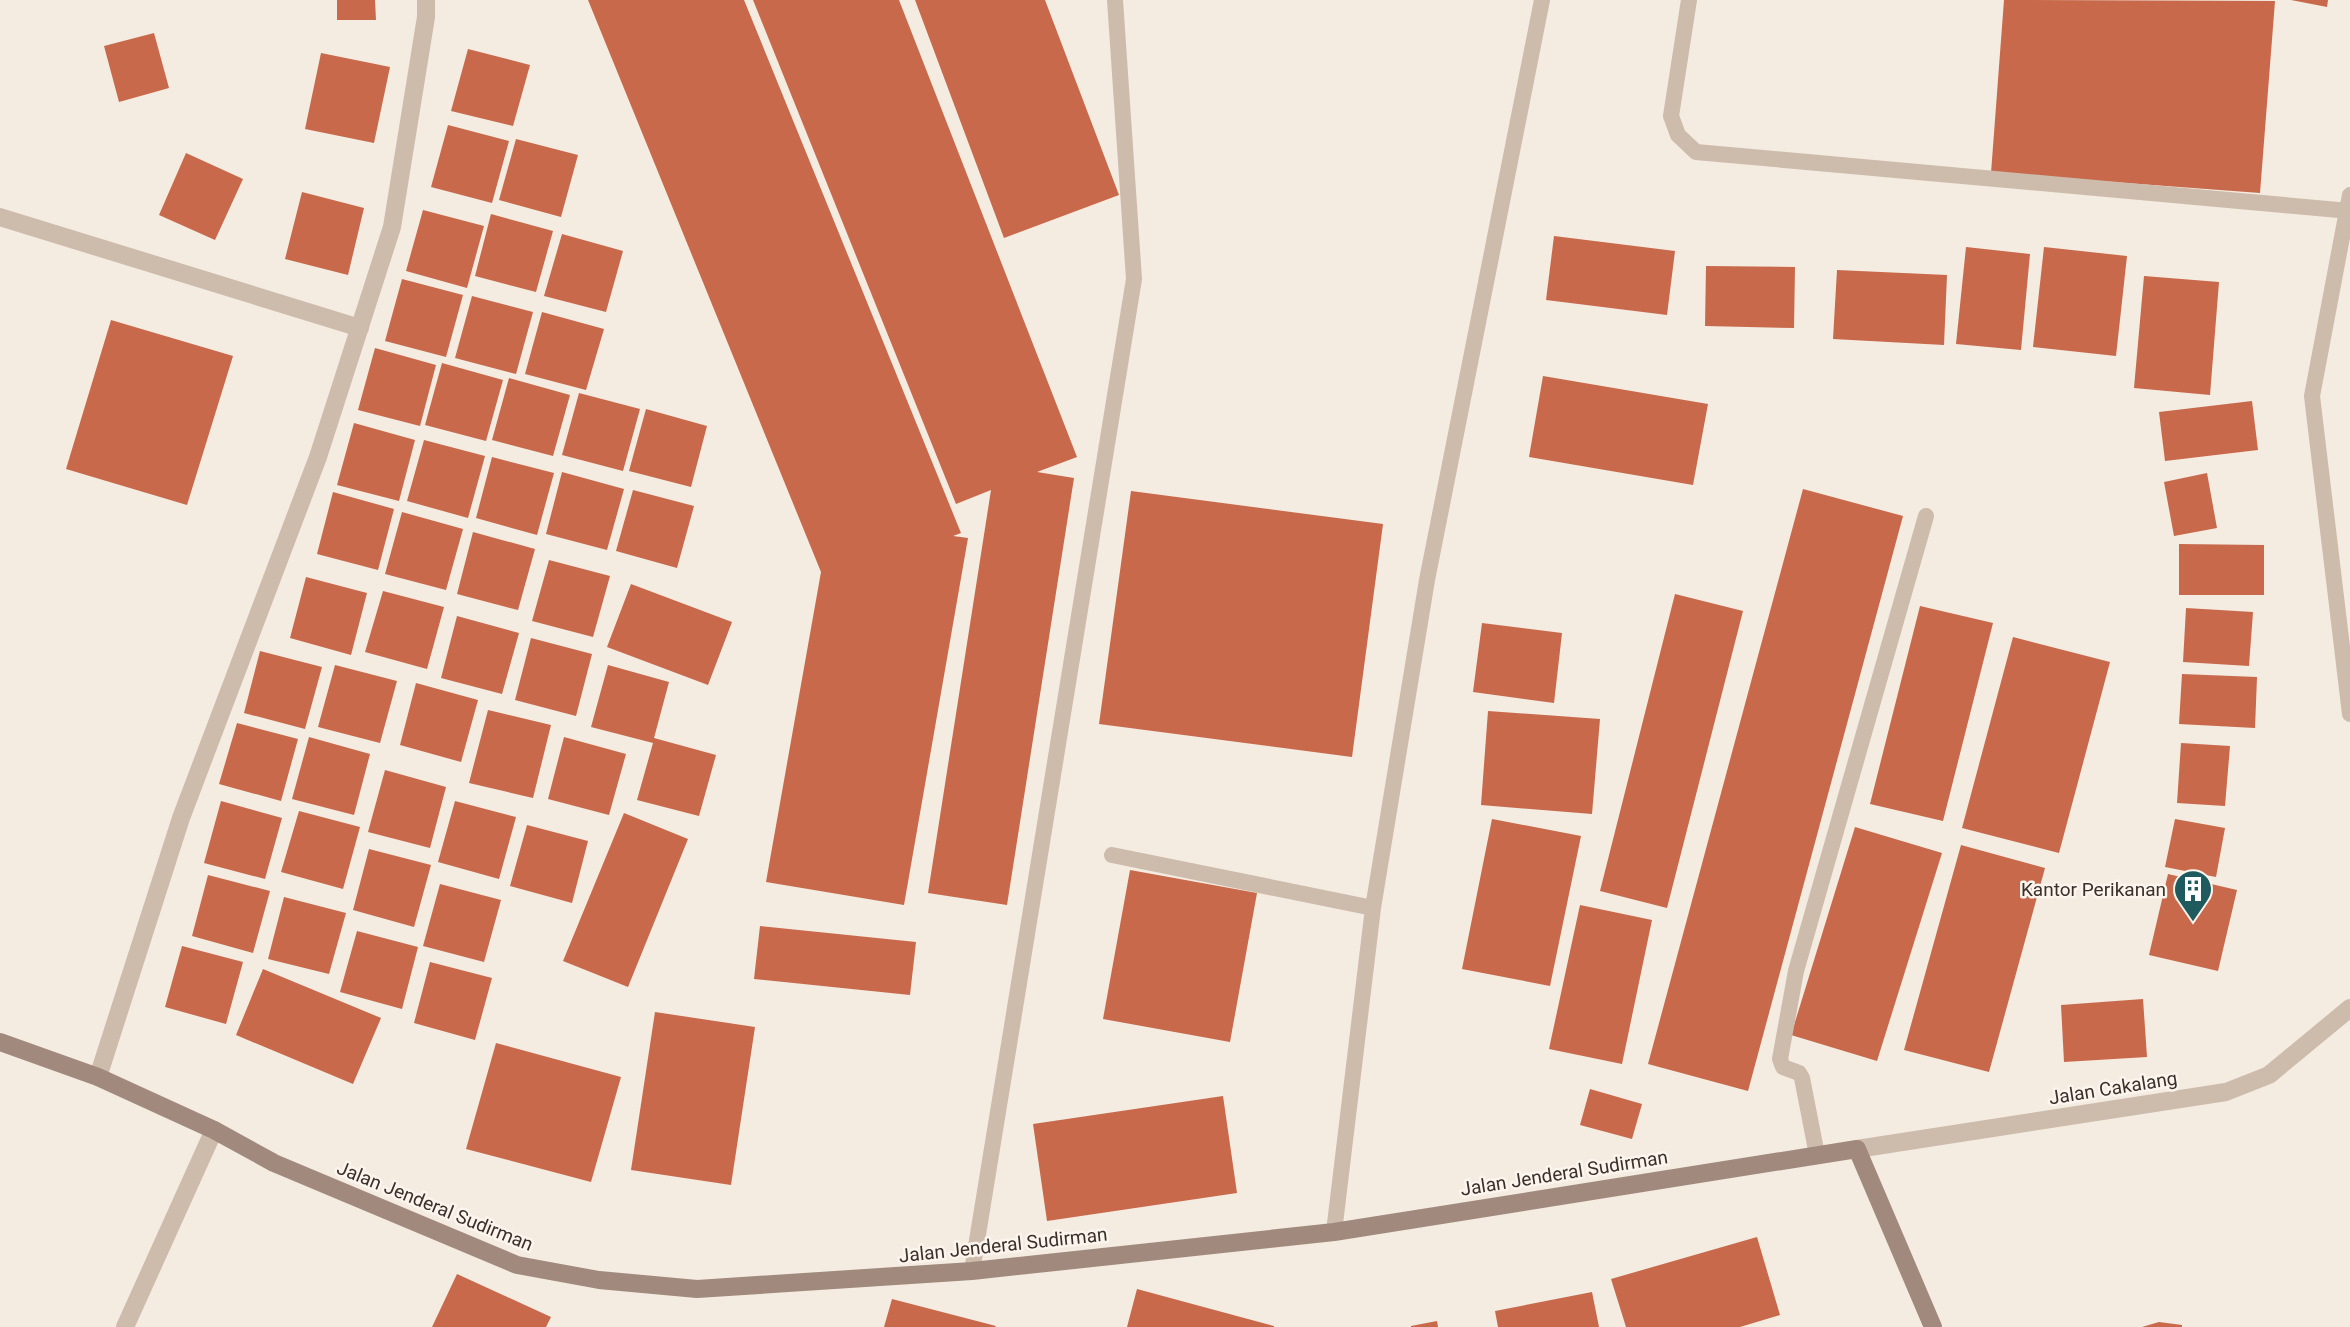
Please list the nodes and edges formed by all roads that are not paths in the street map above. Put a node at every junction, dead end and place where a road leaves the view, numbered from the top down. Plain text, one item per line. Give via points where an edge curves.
1 (426, 0) edge
2 (1115, 0) edge
3 (1542, 0) edge
4 (1689, 0) edge
5 (2349, 206) edge
6 (0, 217) edge
7 (360, 328) junction
8 (1926, 516) dead end
9 (2350, 714) edge
10 (1112, 855) dead end
11 (1373, 908) junction
12 (2350, 1008) edge
13 (0, 1042) edge
14 (98, 1077) junction
15 (214, 1130) junction
16 (1857, 1149) junction
17 (1817, 1155) junction
18 (1334, 1231) junction
19 (972, 1271) junction
20 (125, 1327) edge
21 (1933, 1327) edge

1 - 7 street via 392,228
2 - 19 lane via 1134,279
3 - 11 lane via 1427,580
4 - 5 lane via 1671,116 1678,135 1696,152
5 - 9 lane via 2312,396
6 - 7 street
7 - 14 street via 318,457 181,818
8 - 17 lane via 1796,971 1780,1059 1783,1067 1802,1078
10 - 11 lane
11 - 18 lane
12 - 16 street, Jalan Cakalang via 2269,1075 2226,1092
13 - 14 main road, Jalan Jenderal Sudirman
14 - 15 main road, Jalan Jenderal Sudirman
15 - 19 main road, Jalan Jenderal Sudirman via 274,1163 517,1265 599,1280 697,1289
15 - 20 street
16 - 17 main road, Jalan Jenderal Sudirman
16 - 21 main road
17 - 18 main road, Jalan Jenderal Sudirman
18 - 19 main road, Jalan Jenderal Sudirman

